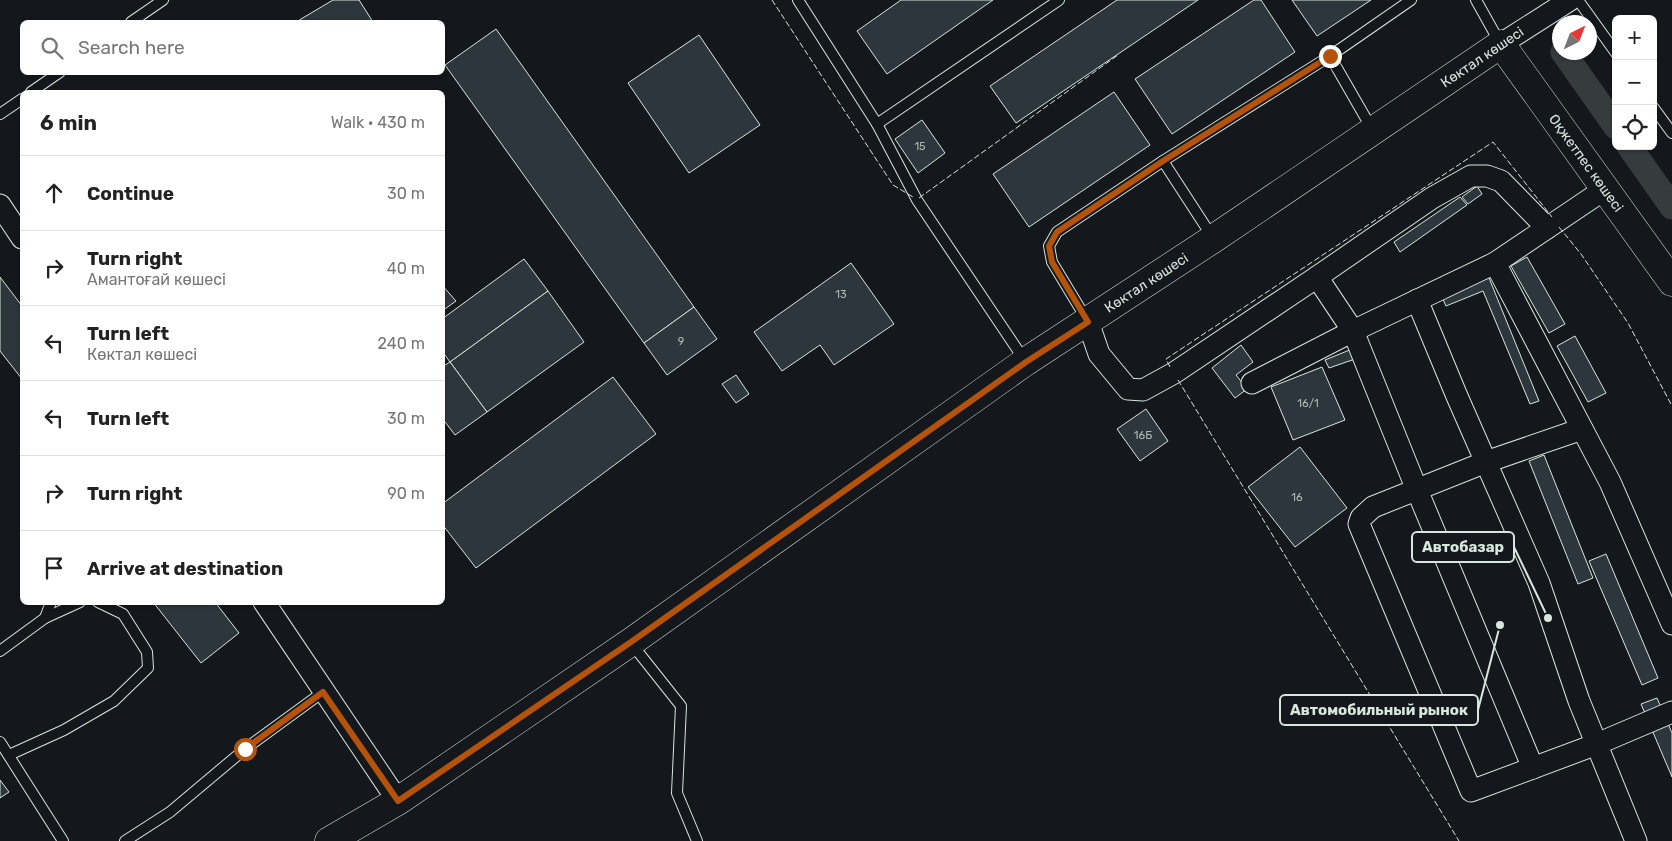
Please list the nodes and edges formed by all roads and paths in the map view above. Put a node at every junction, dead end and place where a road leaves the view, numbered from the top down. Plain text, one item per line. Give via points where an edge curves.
1 (163, 0) edge
2 (798, 0) edge
3 (1059, 0) edge
4 (1411, 0) edge
5 (1476, 0) edge
6 (1570, 0) edge
7 (1578, 0) edge
8 (134, 20) edge
9 (1501, 44) junction
10 (1612, 47) edge
11 (1330, 56) junction
12 (56, 75) edge
13 (34, 90) edge
14 (20, 100) edge
15 (1657, 112) edge
16 (0, 114) edge
17 (877, 124) junction
18 (1373, 130) junction
19 (1672, 133) edge
20 (1163, 161) junction
21 (1605, 189) junction
22 (0, 205) edge
23 (1547, 228) junction
24 (20, 235) edge
25 (1213, 238) junction
26 (1495, 263) junction
27 (1317, 277) junction
28 (1672, 282) edge
29 (1417, 300) junction
30 (1088, 322) junction
31 (1353, 331) junction
32 (1026, 362) junction
33 (1252, 384) dead end
34 (1582, 429) junction
35 (1486, 462) junction
36 (1417, 490) junction
37 (50, 605) edge
38 (73, 605) edge
39 (104, 605) edge
40 (266, 605) edge
41 (45, 618) junction
42 (1672, 624) edge
43 (631, 642) junction
44 (0, 651) edge
45 (323, 692) junction
46 (1672, 712) edge
47 (0, 742) edge
48 (1597, 744) junction
49 (9, 756) junction
50 (1533, 768) junction
51 (398, 801) junction
52 (63, 841) edge
53 (125, 841) edge
54 (329, 841) edge
55 (697, 841) edge
56 (1636, 841) edge

1 - 8 lane
2 - 17 lane
3 - 17 lane
4 - 11 lane
5 - 9 lane
6 - 9 street, Көктал көшесі
7 - 10 lane
9 - 18 street, Көктал көшесі
9 - 21 street, Оқжетпес көшесі
11 - 18 lane
11 - 20 lane
12 - 13 lane
14 - 16 lane
15 - 19 lane
17 - 32 lane via 917,200
18 - 25 street, Көктал көшесі
20 - 25 lane
20 - 30 lane via 1057,232 1049,246 1052,262
21 - 23 street
21 - 28 street, Оқжетпес көшесі
22 - 24 street
23 - 26 street
23 - 27 street via 1501,181 1487,176 1471,176 1432,198
25 - 30 street, Көктал көшесі
26 - 29 street
26 - 34 street
27 - 30 street via 1174,373 1142,390 1128,389 1099,354
27 - 31 street
29 - 31 street
29 - 35 street
30 - 32 street, Көктал көшесі
31 - 33 street
31 - 36 street
32 - 43 street, Көктал көшесі
34 - 35 street
34 - 42 street via 1610,482
35 - 36 street
35 - 48 street via 1539,583
36 - 50 street
36 - 50 street via 1373,507 1360,518 1359,524 1471,792
37 - 41 lane
38 - 41 lane
39 - 49 lane via 123,614 147,652 148,668 114,701
40 - 45 street
41 - 44 lane
43 - 51 street, Көктал көшесі
43 - 55 lane via 681,706 677,794
45 - 51 street
45 - 53 lane via 245,749 170,812
46 - 48 street
47 - 49 lane
48 - 50 street
48 - 56 street
49 - 52 lane
51 - 54 street, Көктал көшесі

